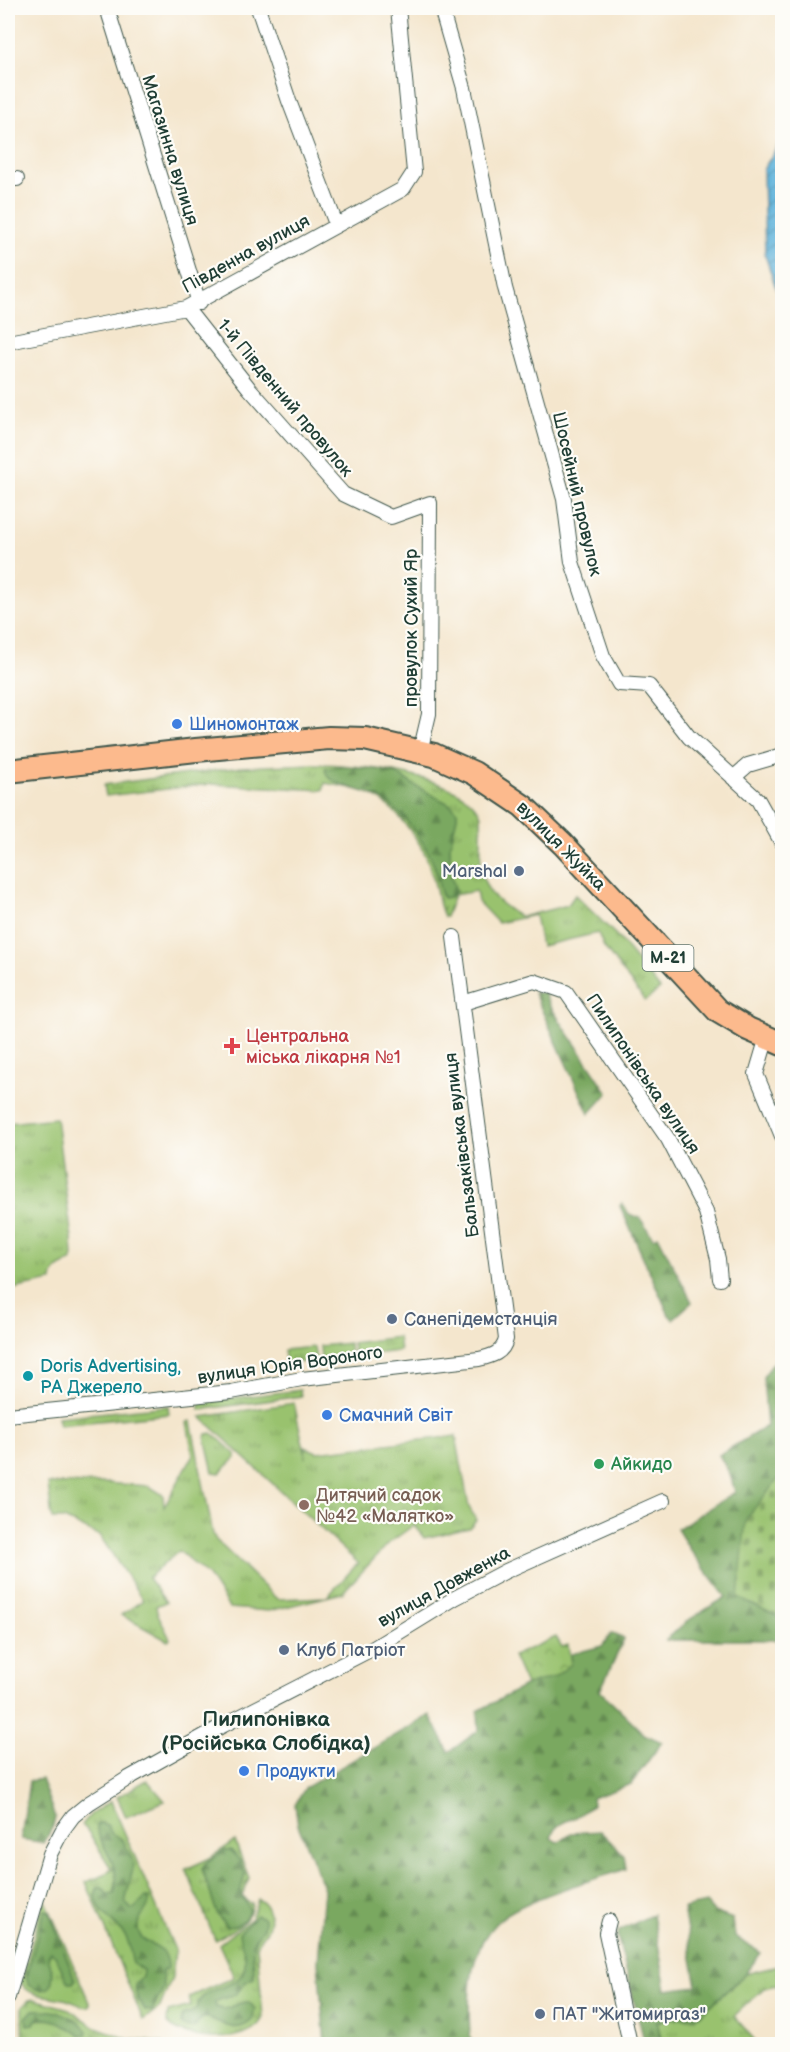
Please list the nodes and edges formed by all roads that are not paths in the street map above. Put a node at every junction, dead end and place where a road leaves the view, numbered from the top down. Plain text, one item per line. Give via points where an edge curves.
1 (107, 8) edge
2 (258, 8) edge
3 (398, 8) edge
4 (441, 8) edge
5 (336, 224) junction
6 (192, 305) junction
7 (8, 342) edge
8 (430, 503) joint
9 (420, 752) junction
10 (783, 755) edge
11 (8, 771) edge
12 (733, 778) junction
13 (783, 843) edge
14 (454, 937) dead end
15 (463, 1003) junction
16 (775, 1040) edge
17 (783, 1136) edge
18 (720, 1279) dead end
19 (502, 1348) joint
20 (8, 1415) edge
21 (663, 1501) dead end
22 (609, 1921) dead end
23 (8, 1997) edge
24 (630, 2044) edge

1 - 6 street, Магазинна вулиця
2 - 5 street
3 - 5 street, Південна вулиця via 414,172 403,189
4 - 12 street, Шосейний провулок via 464,87 505,288 564,499 572,562 603,656 619,684 649,686 689,737
5 - 6 street, Південна вулиця
6 - 7 street, Південна вулиця
6 - 8 street, 1-й Південний провулок via 249,388 343,494 391,517
8 - 9 street, провулок Сухий Яр via 429,714
9 - 11 highway, вулиця Жуйка / М-21 via 365,739 329,738
9 - 16 highway, вулиця Жуйка / М-21 via 474,773 523,806 718,1011
10 - 12 street via 748,765
12 - 13 street, Шосейний провулок via 758,800
14 - 15 street, Бальзаківська вулиця
15 - 18 street, Пилипонівська вулиця via 534,981 566,992 668,1138 706,1212
15 - 19 street, Бальзаківська вулиця via 506,1339
16 - 17 street via 756,1074
19 - 20 street, вулиця Юрія Вороного via 490,1357 302,1379 231,1392
21 - 23 street, вулиця Довженка via 506,1571 372,1649 220,1727 89,1803 73,1816 50,1854
22 - 24 street via 606,1934

